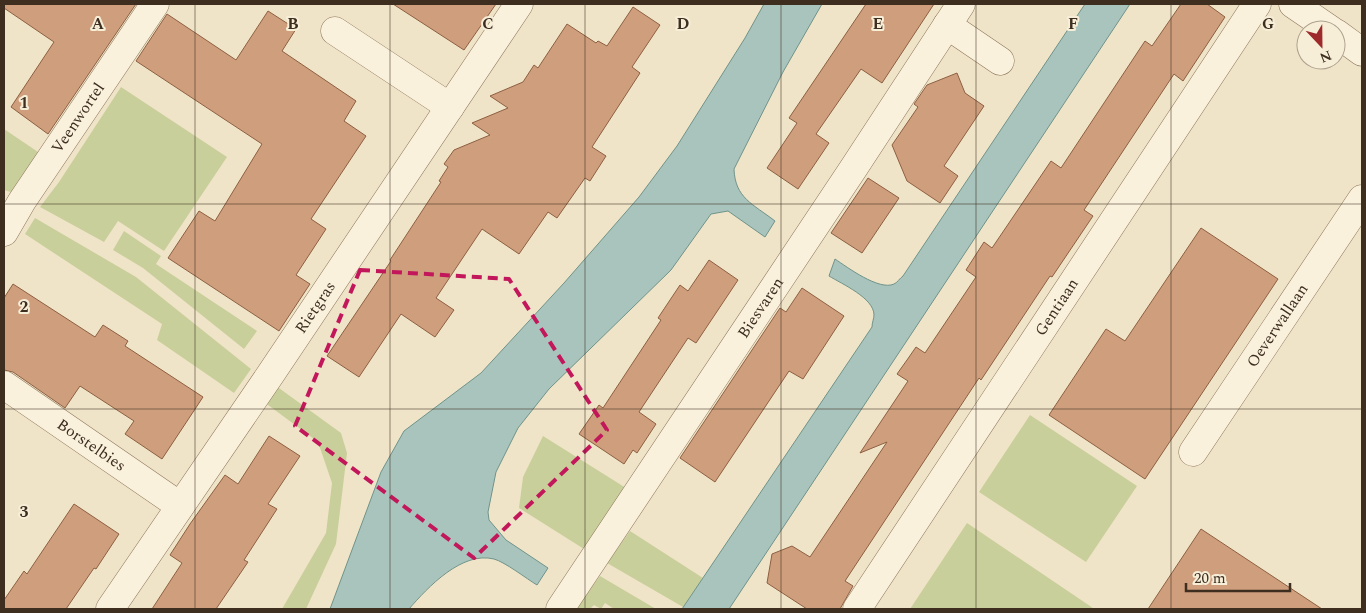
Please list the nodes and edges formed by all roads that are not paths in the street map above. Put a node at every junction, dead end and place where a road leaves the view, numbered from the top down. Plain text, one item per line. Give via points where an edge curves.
1 (155, 4) edge
2 (519, 4) edge
3 (1257, 4) edge
4 (1293, 4) edge
5 (954, 14) edge
6 (1316, 20) edge
7 (335, 31) dead end
8 (1346, 40) edge
9 (1362, 52) edge
10 (1000, 61) dead end
11 (450, 107) junction
12 (1362, 199) edge
13 (4, 232) edge
14 (4, 385) edge
15 (1193, 452) dead end
16 (180, 506) junction
17 (110, 609) edge
18 (560, 609) edge
19 (857, 609) edge

1 - 13 street, Veenwortel
2 - 11 street, Rietgras
3 - 19 street, Gentiaan
4 - 6 street
5 - 10 street
5 - 18 street, Biesvaren
7 - 11 street
8 - 9 street
11 - 16 street, Rietgras
12 - 15 street, Oeverwallaan
14 - 16 street, Borstelbies
16 - 17 street, Rietgras

